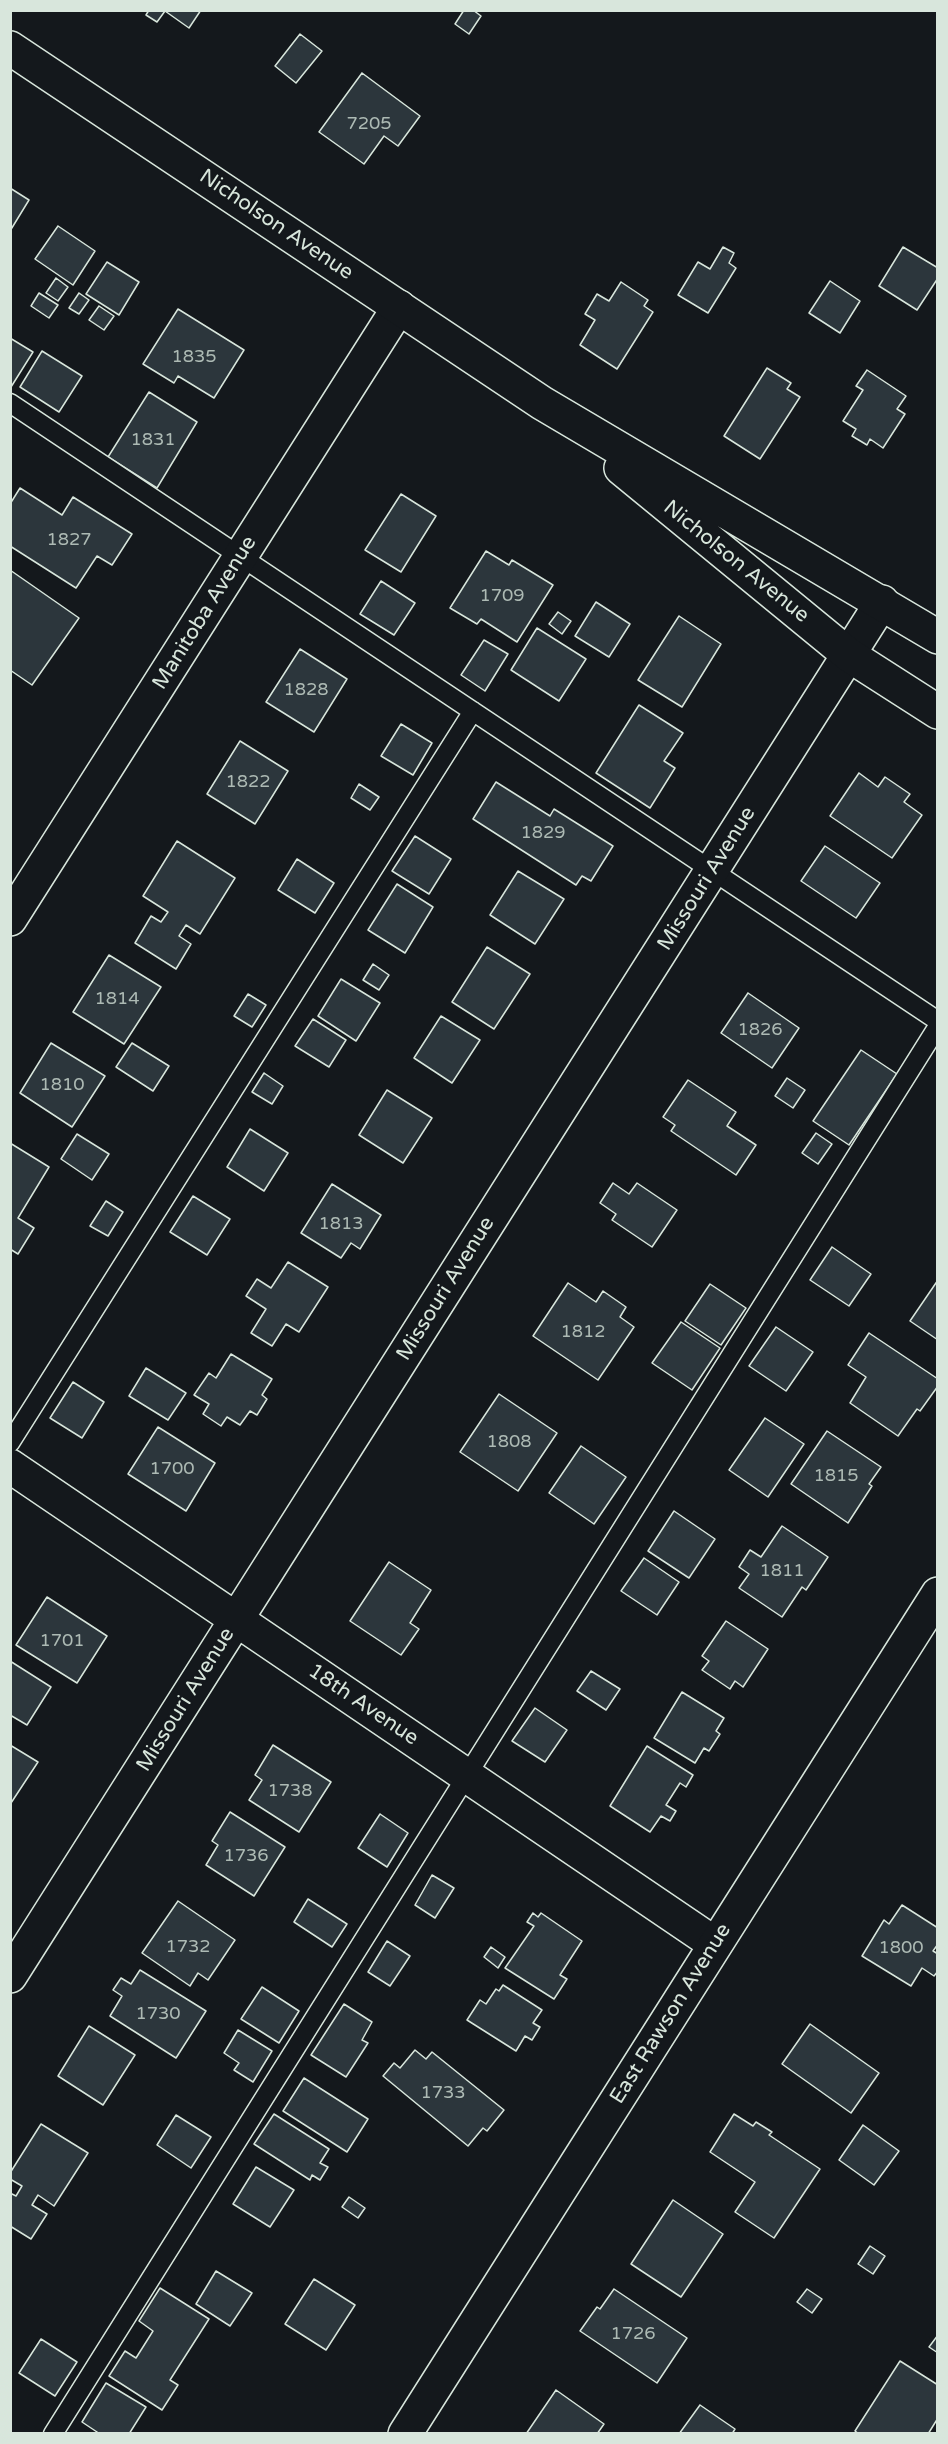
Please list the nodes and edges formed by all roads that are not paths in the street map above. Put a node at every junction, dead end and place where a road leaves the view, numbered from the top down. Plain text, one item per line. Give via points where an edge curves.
1 (10, 48) edge
2 (399, 308) junction
3 (10, 403) edge
4 (542, 403) junction
5 (241, 556) junction
6 (882, 602) junction
7 (938, 637) edge
8 (849, 655) junction
9 (473, 711) junction
10 (938, 712) edge
11 (712, 871) junction
12 (10, 919) edge
13 (938, 1021) edge
14 (938, 1026) edge
15 (10, 1443) edge
16 (10, 1466) edge
17 (938, 1594) edge
18 (237, 1619) junction
19 (466, 1775) junction
20 (716, 1944) junction
21 (10, 1976) edge
22 (53, 2433) edge
23 (405, 2433) edge

1 - 2 street, Nicholson Avenue
2 - 4 street, Nicholson Avenue
2 - 5 street, Manitoba Avenue
3 - 5 lane
4 - 6 street, Nicholson Avenue
4 - 8 street, Nicholson Avenue
5 - 9 lane
5 - 12 street, Manitoba Avenue
6 - 7 street, Nicholson Avenue
6 - 8 street, Missouri Avenue
8 - 10 street, Nicholson Avenue
8 - 11 street, Missouri Avenue
9 - 11 lane
9 - 15 lane
11 - 13 lane
11 - 18 street, Missouri Avenue
14 - 19 lane
16 - 18 street, 18th Avenue
17 - 20 street, East Rawson Avenue
18 - 19 street, 18th Avenue
18 - 21 street, Missouri Avenue
19 - 20 street, 18th Avenue
19 - 22 lane
20 - 23 street, East Rawson Avenue

